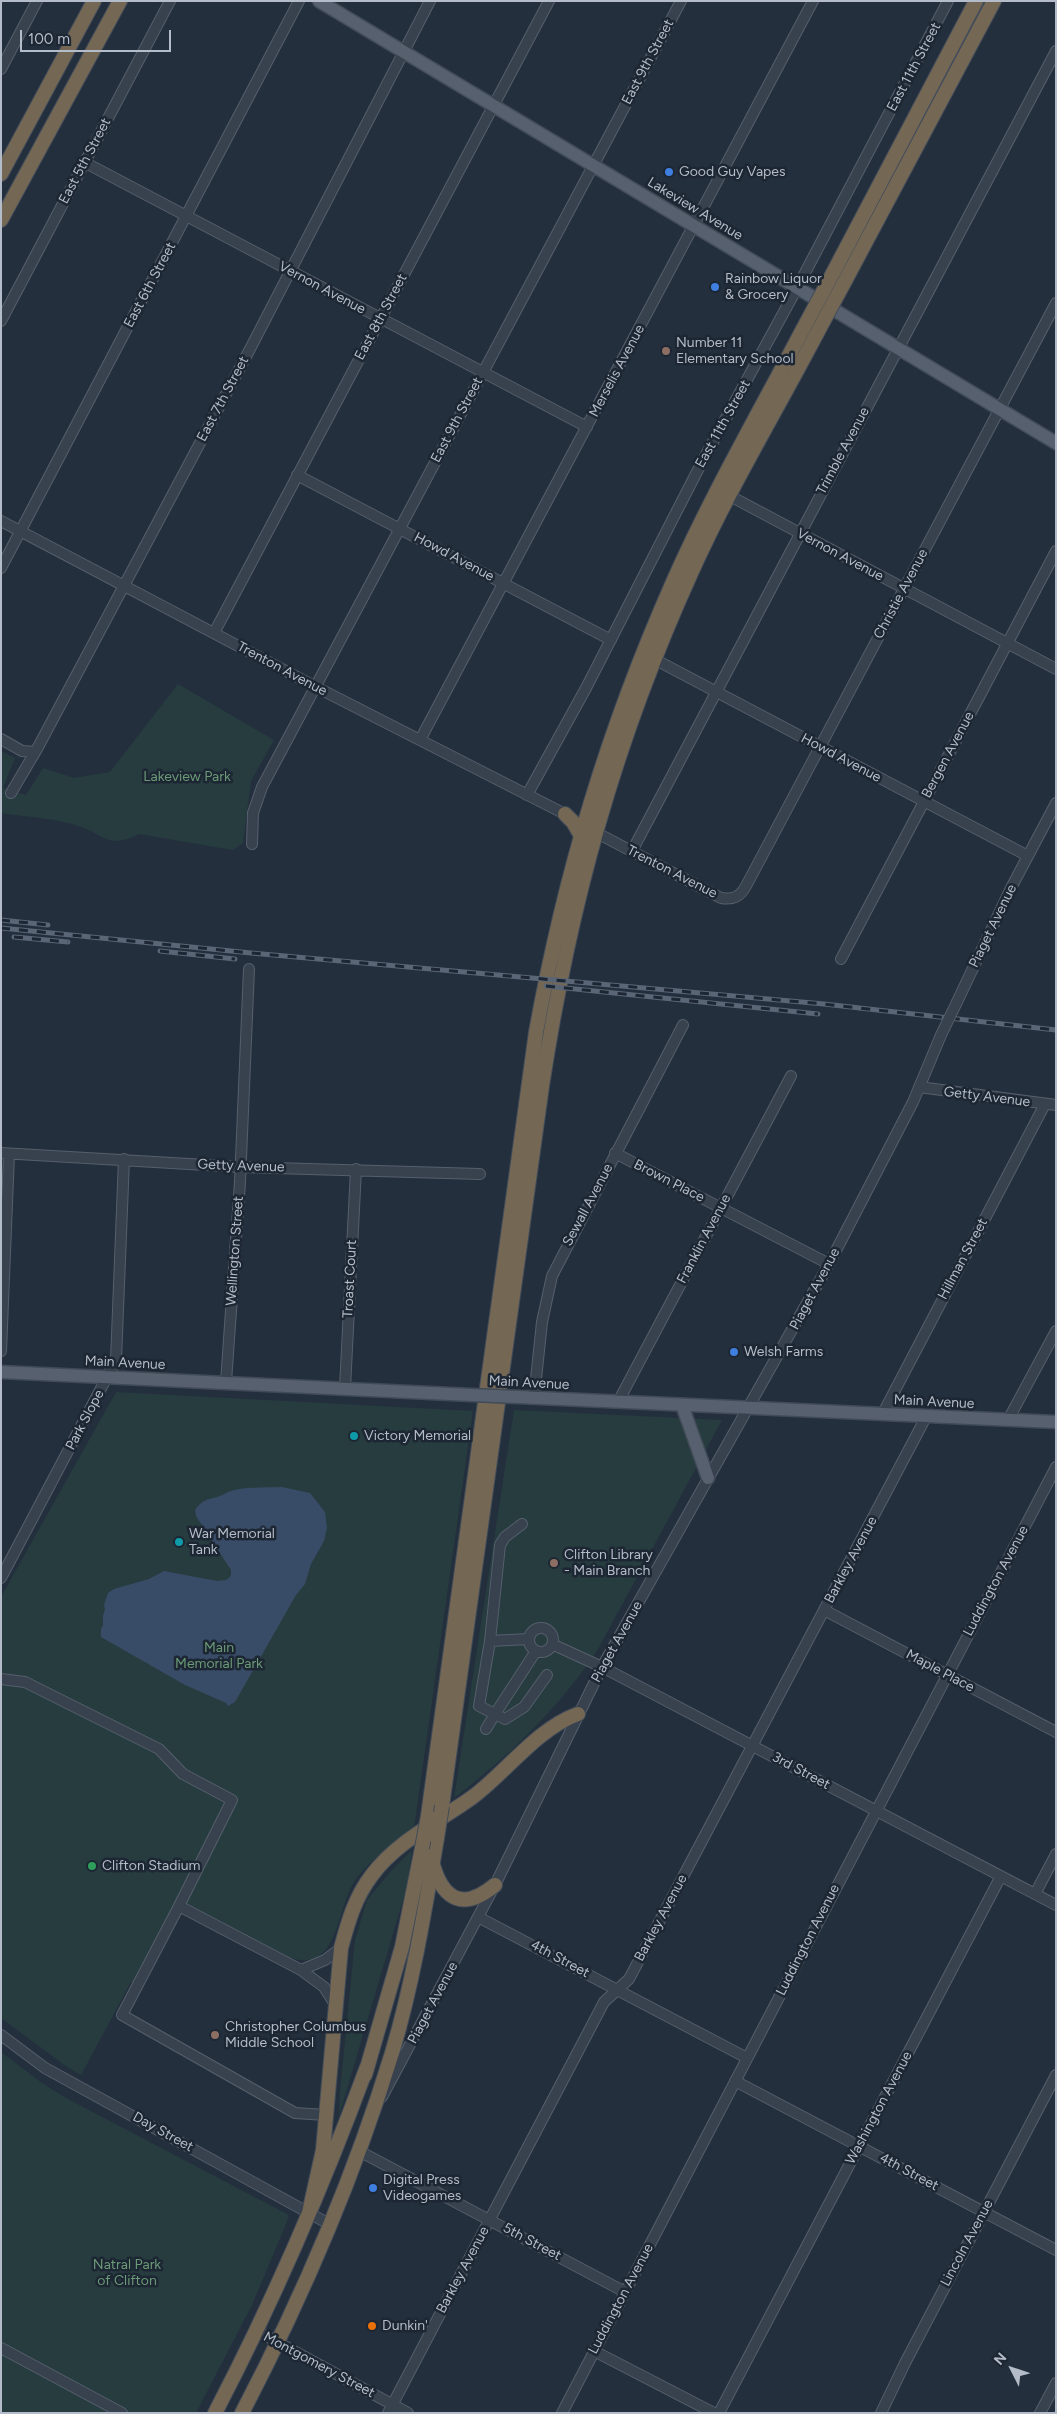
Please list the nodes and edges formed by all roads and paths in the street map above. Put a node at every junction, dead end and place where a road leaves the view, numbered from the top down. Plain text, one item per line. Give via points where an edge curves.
1 (37, 1) edge
2 (94, 1) edge
3 (120, 1) edge
4 (170, 1) edge
5 (299, 1) edge
6 (319, 1) edge
7 (430, 1) edge
8 (549, 1) edge
9 (681, 1) edge
10 (813, 1) edge
11 (948, 1) edge
12 (976, 1) edge
13 (994, 1) edge
14 (1056, 51) edge
15 (403, 52) junction
16 (1, 69) edge
17 (493, 106) junction
18 (84, 162) junction
19 (592, 165) junction
20 (1, 174) edge
21 (186, 216) junction
22 (1, 220) edge
23 (694, 226) junction
24 (290, 270) junction
25 (797, 288) junction
26 (1056, 303) edge
27 (381, 318) junction
28 (1, 321) edge
29 (898, 348) junction
30 (482, 372) junction
31 (999, 410) junction
32 (587, 427) junction
33 (1056, 443) edge
34 (297, 475) junction
35 (725, 493) junction
36 (1, 521) edge
37 (400, 529) junction
38 (21, 531) junction
39 (800, 534) junction
40 (1056, 551) edge
41 (1, 568) edge
42 (504, 583) junction
43 (123, 585) junction
44 (903, 589) junction
45 (214, 633) junction
46 (611, 640) junction
47 (1007, 644) junction
48 (654, 660) junction
49 (1056, 669) edge
50 (316, 687) junction
51 (716, 692) junction
52 (1, 740) edge
53 (420, 740) junction
54 (820, 746) junction
55 (35, 752) junction
56 (11, 793) dead end
57 (527, 795) junction
58 (924, 801) junction
59 (1056, 803) edge
60 (565, 814) joint
61 (595, 832) junction
62 (580, 834) junction
63 (252, 844) dead end
64 (632, 851) junction
65 (1028, 856) junction
66 (746, 886) joint
67 (841, 959) dead end
68 (250, 969) dead end
69 (683, 1025) dead end
70 (791, 1076) dead end
71 (919, 1087) junction
72 (1045, 1104) junction
73 (1056, 1105) edge
74 (615, 1153) junction
75 (5, 1154) edge
76 (124, 1159) junction
77 (240, 1167) junction
78 (356, 1169) junction
79 (480, 1174) dead end
80 (721, 1208) junction
81 (829, 1264) junction
82 (1056, 1331) edge
83 (1, 1350) edge
84 (1, 1372) edge
85 (108, 1377) junction
86 (226, 1382) junction
87 (345, 1388) junction
88 (534, 1398) junction
89 (618, 1402) junction
90 (682, 1405) junction
91 (747, 1409) junction
92 (882, 1415) junction
93 (926, 1417) junction
94 (1008, 1420) junction
95 (1056, 1422) edge
96 (1056, 1467) edge
97 (708, 1478) junction
98 (522, 1524) dead end
99 (1, 1578) edge
100 (824, 1610) junction
101 (529, 1638) junction
102 (490, 1640) junction
103 (554, 1645) junction
104 (536, 1651) junction
105 (602, 1667) junction
106 (548, 1674) dead end
107 (947, 1674) junction
108 (1, 1679) edge
109 (495, 1714) junction
110 (578, 1714) junction
111 (486, 1728) dead end
112 (1056, 1732) edge
113 (753, 1745) junction
114 (876, 1810) junction
115 (1056, 1854) edge
116 (433, 1864) junction
117 (1001, 1876) junction
118 (495, 1885) junction
119 (1035, 1894) junction
120 (1056, 1905) edge
121 (179, 1906) junction
122 (478, 1916) junction
123 (341, 1948) junction
124 (301, 1970) junction
125 (618, 1990) junction
126 (336, 2006) junction
127 (2, 2038) edge
128 (747, 2058) junction
129 (367, 2067) junction
130 (1056, 2075) edge
131 (735, 2081) junction
132 (326, 2115) junction
133 (371, 2115) junction
134 (859, 2145) junction
135 (359, 2151) junction
136 (984, 2212) junction
137 (308, 2213) junction
138 (490, 2220) junction
139 (329, 2224) junction
140 (1056, 2250) edge
141 (625, 2292) junction
142 (257, 2331) junction
143 (278, 2344) junction
144 (1, 2348) edge
145 (594, 2351) junction
146 (1056, 2383) edge
147 (390, 2409) edge
148 (122, 2413) edge
149 (215, 2413) edge
150 (242, 2413) edge
151 (408, 2413) edge
152 (562, 2413) edge
153 (714, 2413) edge
154 (720, 2413) edge
155 (881, 2413) edge
156 (1040, 2413) edge

1 - 16 street
2 - 20 highway
3 - 22 highway
4 - 18 street, East 5th Street
5 - 21 street, East 6th Street
6 - 15 main road, Lakeview Avenue
7 - 15 street, East 7th Street
8 - 17 street, East 8th Street
9 - 19 street, East 9th Street
10 - 23 street, Merselis Avenue
11 - 25 street, East 11th Street
12 - 35 highway, bridge via 803,329
13 - 35 highway, bridge via 816,335
14 - 29 street, Trimble Avenue
15 - 17 main road, Lakeview Avenue
15 - 24 street, East 7th Street
17 - 19 main road, Lakeview Avenue
17 - 27 street, East 8th Street
18 - 21 street, Vernon Avenue
18 - 28 street, East 5th Street
19 - 23 main road, Lakeview Avenue
19 - 30 street, East 9th Street
21 - 24 street, Vernon Avenue
21 - 38 street, East 6th Street
23 - 25 main road, Lakeview Avenue
23 - 32 street, Merselis Avenue
24 - 27 street, Vernon Avenue
24 - 43 street, East 7th Street
25 - 29 main road, Lakeview Avenue
25 - 46 street, East 11th Street via 702,462
26 - 31 street, Christie Avenue
27 - 30 street, Vernon Avenue
27 - 34 street, East 8th Street
29 - 31 main road, Lakeview Avenue
29 - 39 street, Trimble Avenue
30 - 32 street, Vernon Avenue
30 - 37 street, East 9th Street
31 - 33 main road, Lakeview Avenue
31 - 44 street, Christie Avenue
32 - 42 street, Merselis Avenue
34 - 37 street, Howd Avenue
34 - 45 street, East 8th Street
35 - 39 street, Vernon Avenue
35 - 48 highway
35 - 62 highway via 674,580 643,650
36 - 38 street, Trenton Avenue
37 - 42 street, Howd Avenue
37 - 50 street, East 9th Street
38 - 41 street, East 6th Street
38 - 43 street, Trenton Avenue
39 - 44 street, Vernon Avenue
39 - 51 street, Trimble Avenue
40 - 47 street, Bergen Avenue
42 - 46 street, Howd Avenue
42 - 53 street, Merselis Avenue
43 - 45 street, Trenton Avenue
43 - 55 street, East 7th Street
44 - 47 street, Vernon Avenue
44 - 54 street, Christie Avenue
45 - 50 street, Trenton Avenue
46 - 57 street, East 11th Street
47 - 49 street, Vernon Avenue
47 - 58 street, Bergen Avenue
48 - 51 street, Howd Avenue
48 - 61 highway via 620,749
50 - 53 street, Trenton Avenue
50 - 63 street, East 9th Street via 262,787 253,814
51 - 54 street, Howd Avenue
51 - 64 street, Trimble Avenue
52 - 55 street
53 - 57 street, Trenton Avenue
54 - 58 street, Howd Avenue
54 - 66 street, Christie Avenue
55 - 56 street, East 7th Street
57 - 60 street, Trenton Avenue
58 - 65 street, Howd Avenue
58 - 67 street, Bergen Avenue
59 - 65 street, Piaget Avenue
60 - 62 highway
61 - 64 street, Trenton Avenue
61 - 116 highway, bridge via 556,996
62 - 129 highway, bridge via 551,950 536,1032 428,1816 402,1947
64 - 66 street, Trenton Avenue via 721,898 738,897
65 - 71 street, Piaget Avenue, bridge
68 - 77 street, Wellington Street
69 - 74 street, Sewall Avenue
70 - 80 street, Franklin Avenue
71 - 72 street, Getty Avenue
71 - 81 street, Piaget Avenue
72 - 73 street, Getty Avenue
72 - 92 street, Hillman Street
74 - 80 street, Brown Place
74 - 88 street, Sewall Avenue via 552,1276 542,1322
75 - 76 street, Getty Avenue
75 - 83 street
76 - 77 street, Getty Avenue
76 - 85 street, Park Slope via 116,1360
77 - 78 street, Getty Avenue
77 - 86 street, Wellington Street
78 - 79 street, Getty Avenue
78 - 87 street, Troast Court
80 - 81 street, Brown Place
80 - 89 street, Franklin Avenue
81 - 91 street, Piaget Avenue
82 - 94 street
84 - 85 main road, Main Avenue
85 - 86 main road, Main Avenue
85 - 99 street, Park Slope
86 - 87 main road, Main Avenue
87 - 88 main road, Main Avenue, bridge
88 - 89 main road, Main Avenue
89 - 90 main road, Main Avenue
90 - 91 main road, Main Avenue
90 - 97 main road
91 - 92 main road, Main Avenue
91 - 97 street, Piaget Avenue
92 - 93 main road, Main Avenue
93 - 94 main road, Main Avenue
93 - 100 street, Barkley Avenue
94 - 95 main road, Main Avenue
96 - 107 street, Luddington Avenue
97 - 105 street, Piaget Avenue
98 - 102 street via 500,1545
100 - 107 street, Maple Place
100 - 113 street, Barkley Avenue
101 - 102 street
101 - 103 street via 534,1629 542,1628 549,1631
101 - 104 street via 528,1643
102 - 109 street via 480,1706
103 - 104 street via 547,1652
103 - 105 street, 3rd Street
104 - 109 street
105 - 110 street, Piaget Avenue
105 - 113 street, 3rd Street
106 - 109 street via 524,1707 505,1719
107 - 112 street, Maple Place
107 - 114 street, Luddington Avenue
108 - 121 street via 24,1682 159,1749 183,1774 232,1800
109 - 111 street
110 - 118 street, Piaget Avenue
110 - 123 highway via 562,1720 540,1736 474,1795 387,1858 373,1873 358,1898
113 - 114 street, 3rd Street
113 - 125 street, Barkley Avenue via 629,1979
114 - 117 street, 3rd Street
114 - 128 street, Luddington Avenue
115 - 119 street
116 - 118 highway via 445,1891 456,1899 470,1900 482,1896
116 - 133 highway via 408,1987
117 - 119 street
117 - 134 street, Washington Avenue
118 - 122 street, Piaget Avenue
119 - 120 street
121 - 124 street
121 - 132 street via 122,2016 295,2113
122 - 125 street, 4th Street
122 - 133 street, Piaget Avenue
123 - 124 street via 325,1960
123 - 126 highway
124 - 126 street via 324,1988
125 - 128 street, 4th Street
125 - 138 street, Barkley Avenue via 604,2002
126 - 132 highway
127 - 137 street, Day Street via 45,2068
128 - 131 street, Luddington Avenue
129 - 135 highway via 349,2141
129 - 137 highway via 328,2172
130 - 136 street, Lincoln Avenue
131 - 134 street, 4th Street
131 - 141 street, Luddington Avenue
132 - 137 highway via 323,2150
133 - 135 highway, Piaget Avenue
134 - 136 street, 4th Street
134 - 154 street, Washington Avenue
135 - 138 street, 5th Street
135 - 139 highway, Piaget Avenue
136 - 140 street, 4th Street
136 - 155 street, Lincoln Avenue
137 - 139 street, Day Street
137 - 142 highway via 287,2269
138 - 141 street, 5th Street
138 - 147 street, Barkley Avenue
139 - 143 highway, Piaget Avenue
141 - 145 street, Luddington Avenue
142 - 143 street, Montgomery Street
142 - 149 highway
143 - 147 street, Montgomery Street
143 - 150 highway, Piaget Avenue
144 - 148 street
145 - 152 street, Luddington Avenue
145 - 153 street
146 - 156 street
147 - 151 street, Montgomery Street

